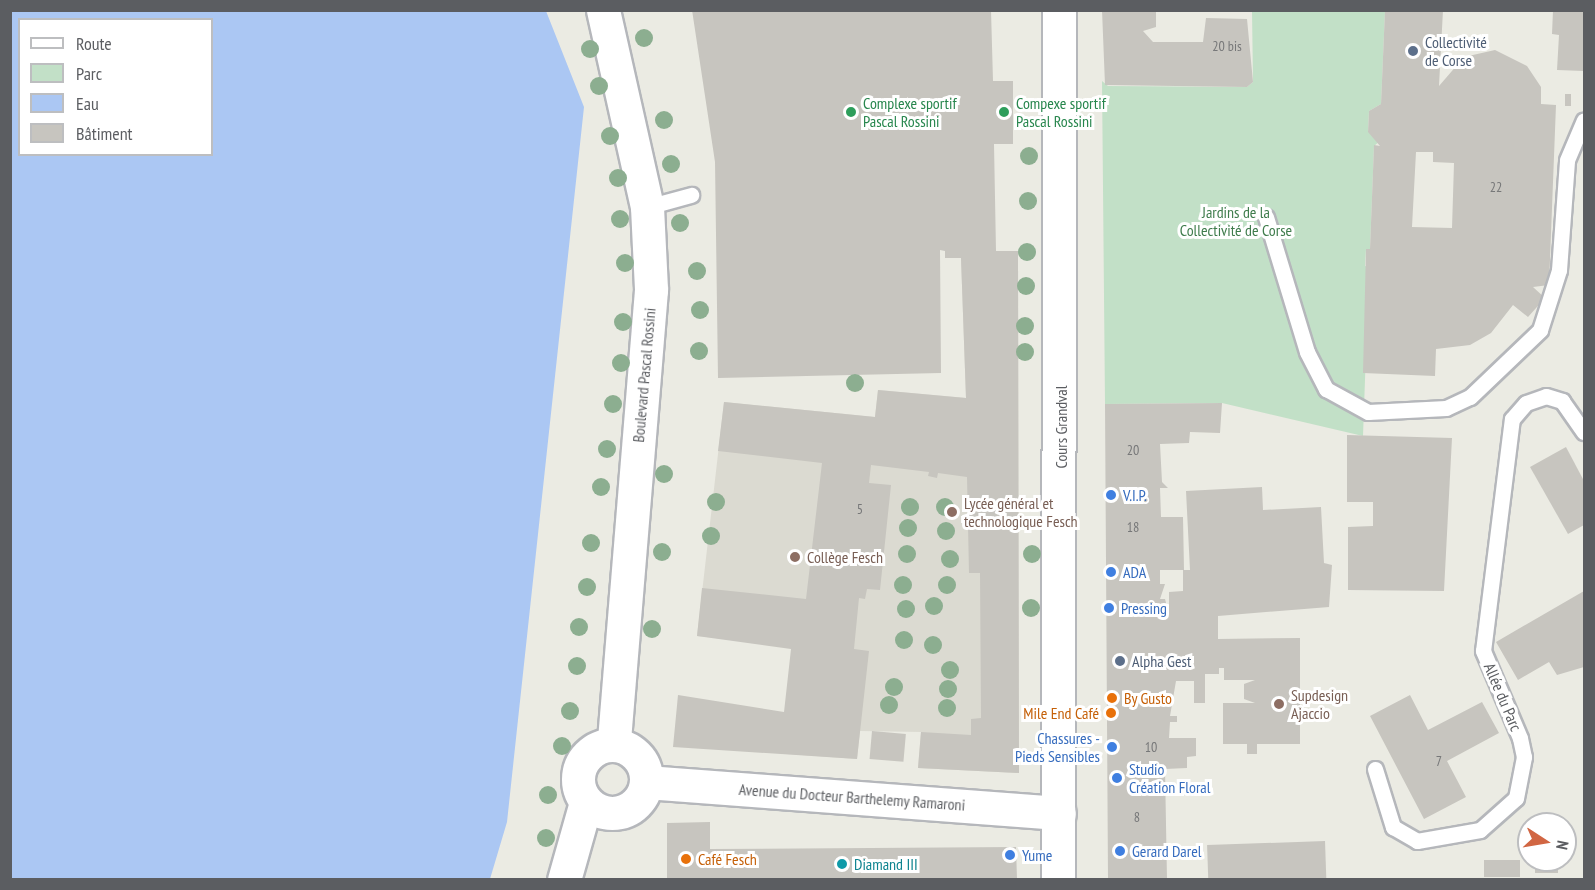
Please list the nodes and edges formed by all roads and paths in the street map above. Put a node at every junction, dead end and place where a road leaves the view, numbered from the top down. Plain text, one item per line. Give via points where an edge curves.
1 (603, 10) edge
2 (1059, 10) edge
3 (1584, 120) edge
4 (691, 195) dead end
5 (647, 207) junction
6 (1266, 217) dead end
7 (1584, 432) edge
8 (614, 744) junction
9 (1375, 769) dead end
10 (646, 782) junction
11 (585, 802) junction
12 (1059, 813) junction
13 (564, 879) edge
14 (1058, 879) edge

1 - 5 main road, Boulevard Pascal Rossini
2 - 12 main road, Cours Grandval
3 - 6 lane via 1567,160 1559,270 1539,330 1470,397 1446,408 1368,412 1326,389 1307,352
4 - 5 lane
5 - 8 main road, Boulevard Pascal Rossini via 651,290
7 - 9 lane, Allée du Parc via 1562,401 1546,396 1526,403 1512,419 1483,651 1522,748 1516,798 1480,830 1417,841 1393,827
8 - 10 main road via 634,752
8 - 11 main road via 584,758 577,780
10 - 11 main road via 628,810 605,813
10 - 12 main road, Avenue du Docteur Barthelemy Ramaroni
11 - 13 main road
12 - 14 main road, Cours Grandval

